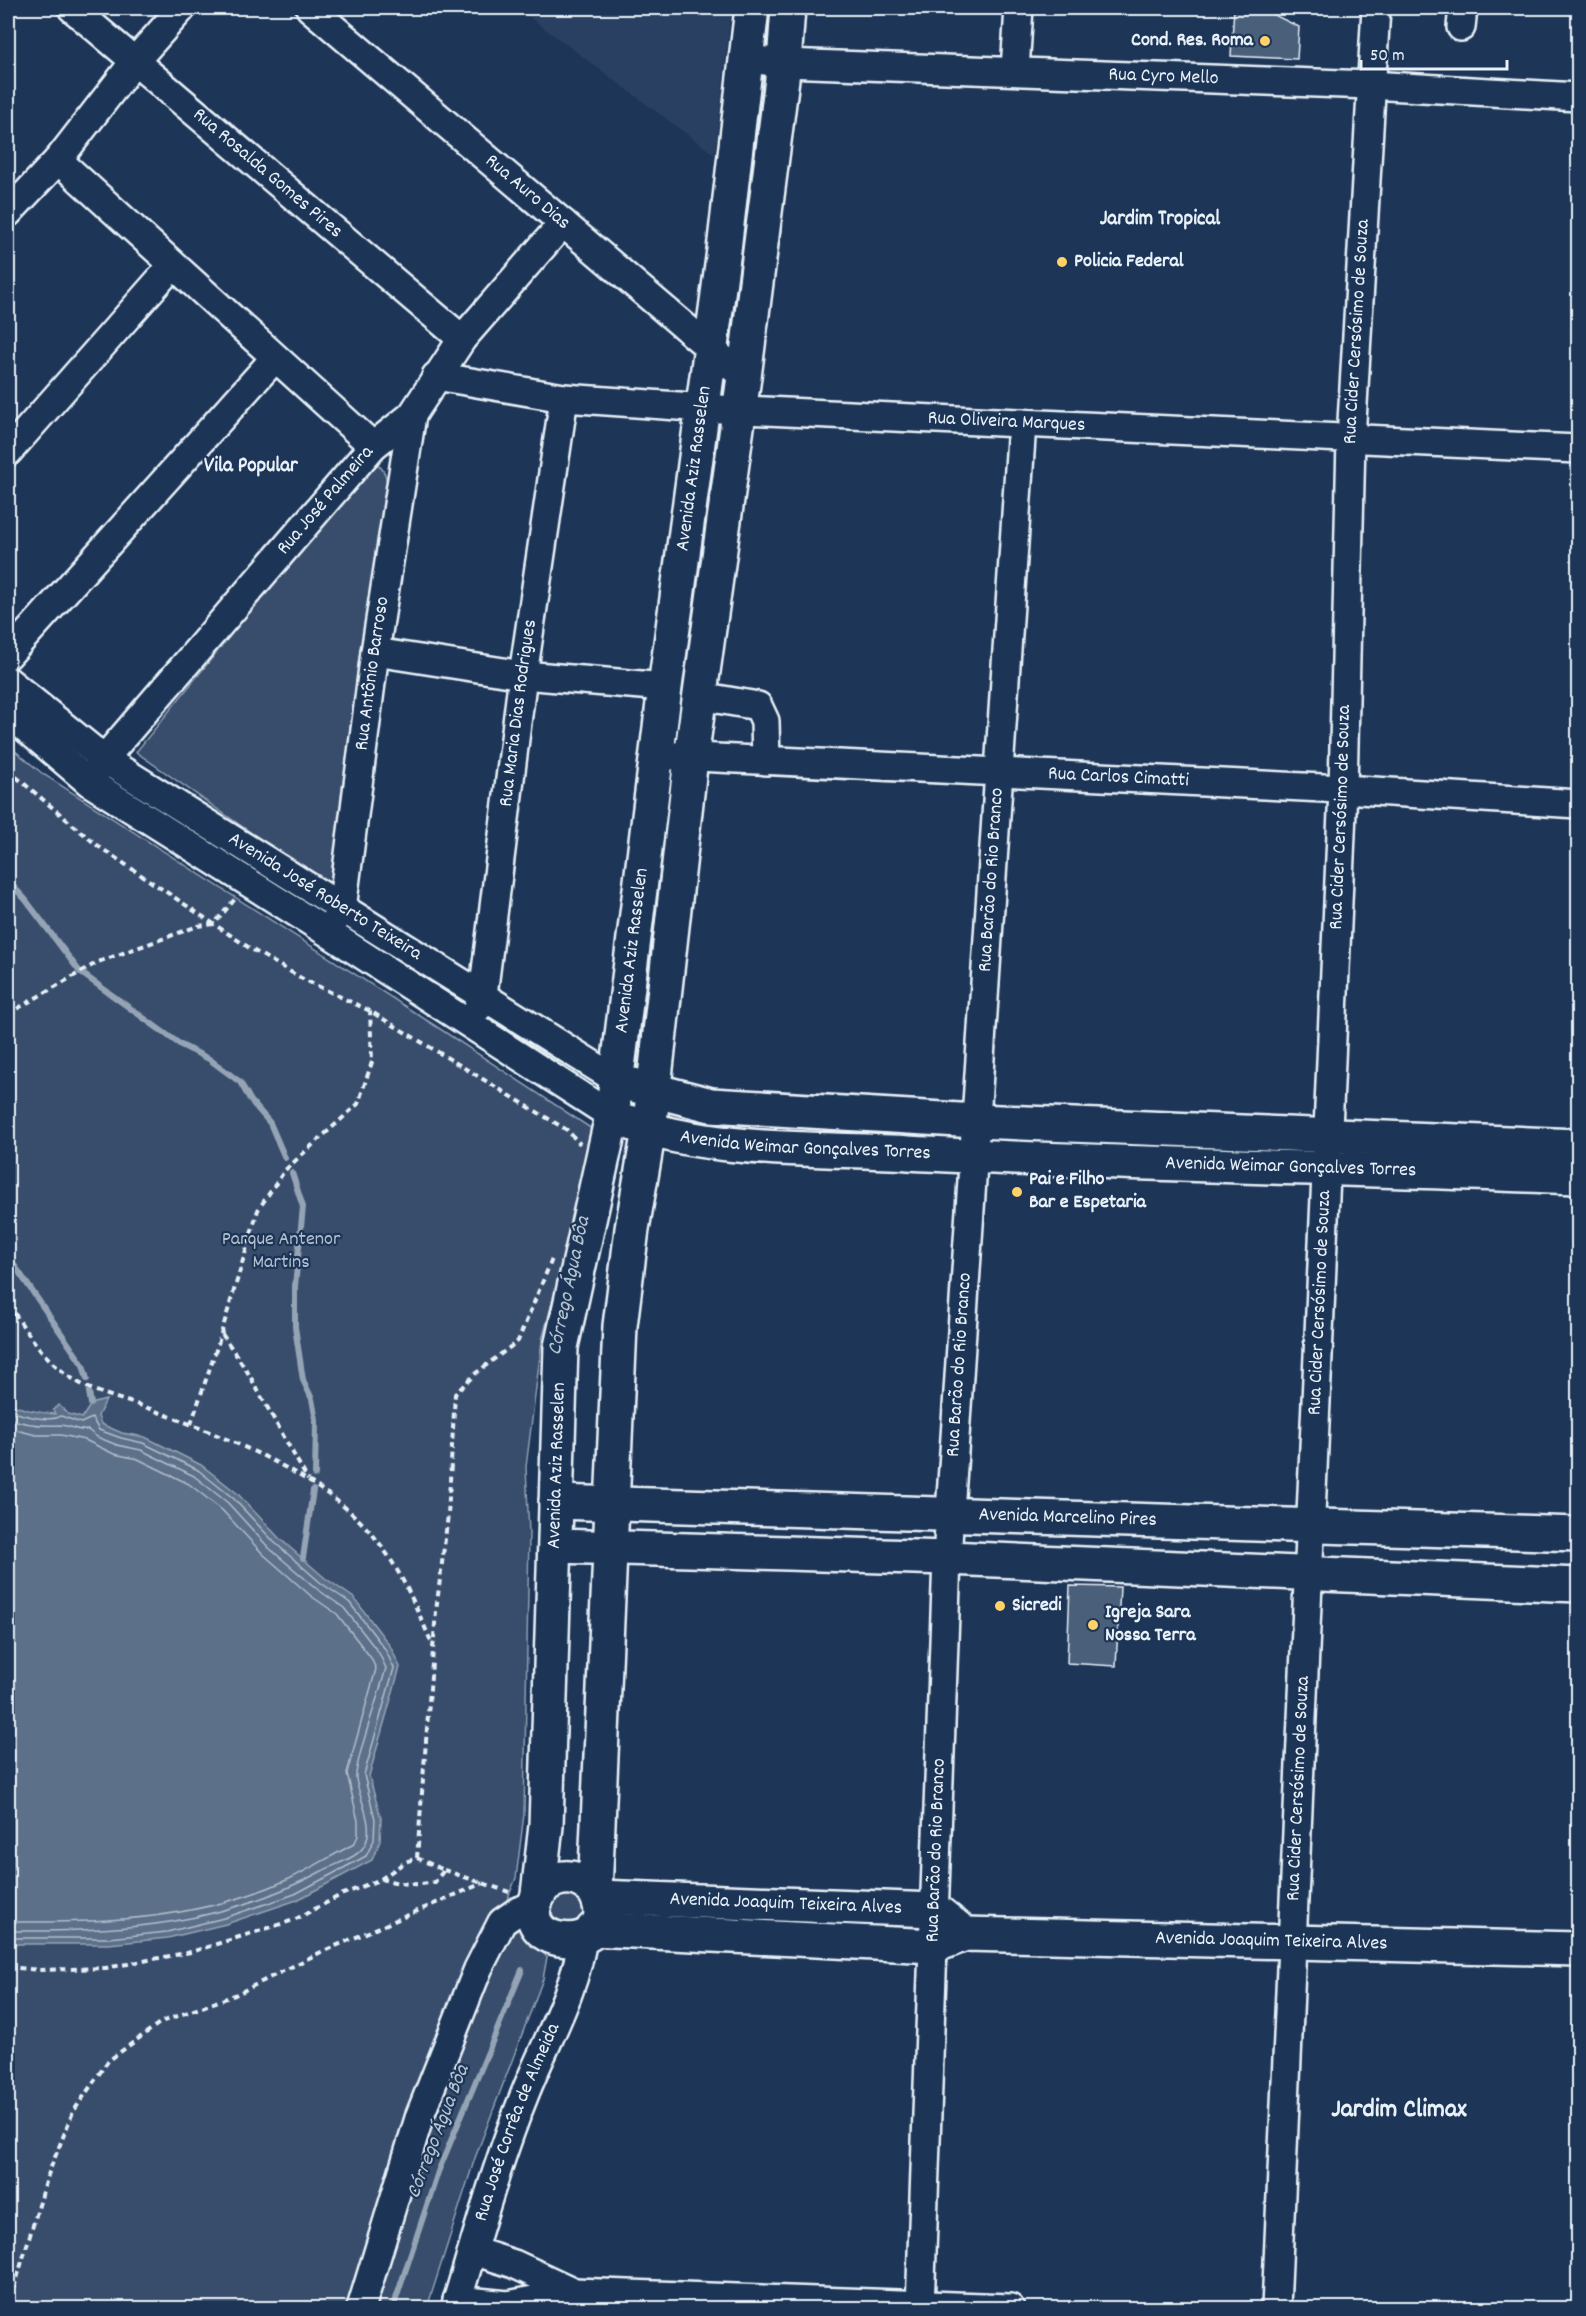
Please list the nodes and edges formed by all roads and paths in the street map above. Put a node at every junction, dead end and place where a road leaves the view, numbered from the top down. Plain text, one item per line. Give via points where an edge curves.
1 (72, 8) edge
2 (182, 8) edge
3 (310, 8) edge
4 (752, 8) edge
5 (788, 8) edge
6 (1019, 8) edge
7 (1376, 8) edge
8 (747, 59) junction
9 (134, 62) junction
10 (784, 63) junction
11 (1015, 70) junction
12 (1370, 85) junction
13 (1578, 97) edge
14 (58, 160) junction
15 (8, 213) edge
16 (563, 223) junction
17 (172, 266) junction
18 (462, 339) junction
19 (710, 350) junction
20 (275, 358) junction
21 (436, 376) junction
22 (744, 377) junction
23 (564, 398) junction
24 (721, 409) junction
25 (412, 415) junction
26 (1023, 423) junction
27 (1351, 439) junction
28 (373, 446) junction
29 (1578, 449) edge
30 (8, 452) edge
31 (375, 652) junction
32 (8, 655) edge
33 (523, 675) junction
34 (8, 681) edge
35 (665, 687) junction
36 (700, 696) junction
37 (8, 713) edge
38 (657, 755) junction
39 (691, 758) junction
40 (105, 759) junction
41 (766, 761) junction
42 (8, 770) edge
43 (999, 772) junction
44 (89, 782) junction
45 (1343, 789) junction
46 (1578, 804) edge
47 (248, 882) junction
48 (342, 909) junction
49 (214, 924) junction
50 (327, 932) junction
51 (483, 995) junction
52 (370, 1011) junction
53 (8, 1014) edge
54 (472, 1026) junction
55 (617, 1080) junction
56 (654, 1092) junction
57 (612, 1116) junction
58 (976, 1121) junction
59 (649, 1130) junction
60 (1578, 1146) edge
61 (582, 1149) dead end
62 (1327, 1151) junction
63 (974, 1156) junction
64 (1578, 1177) edge
65 (553, 1257) dead end
66 (8, 1304) edge
67 (222, 1333) junction
68 (191, 1424) junction
69 (309, 1483) junction
70 (556, 1502) junction
71 (611, 1503) junction
72 (950, 1516) junction
73 (1311, 1524) junction
74 (1578, 1534) edge
75 (556, 1546) junction
76 (609, 1549) junction
77 (947, 1558) junction
78 (1309, 1574) junction
79 (1578, 1584) edge
80 (434, 1646) junction
81 (417, 1858) junction
82 (444, 1870) junction
83 (381, 1879) junction
84 (483, 1883) junction
85 (596, 1894) junction
86 (537, 1899) junction
87 (896, 1909) junction
88 (935, 1910) junction
89 (588, 1934) junction
90 (965, 1934) junction
91 (1293, 1941) junction
92 (896, 1944) junction
93 (934, 1946) junction
94 (1578, 1949) edge
95 (8, 1967) edge
96 (472, 2251) junction
97 (514, 2264) junction
98 (574, 2292) junction
99 (456, 2304) edge
100 (508, 2305) junction
101 (921, 2306) edge
102 (8, 2308) edge
103 (361, 2308) edge
104 (1010, 2308) edge
105 (1276, 2308) edge

1 - 9 street, Rua Rosalda Gomes Pires
2 - 9 street
3 - 16 street, Rua Auro Dias
4 - 8 main road, Avenida Aziz Rasselen
5 - 10 main road, Avenida Aziz Rasselen
6 - 11 street
7 - 12 street, Rua Cider Cersósimo de Souza
8 - 10 street, Rua Cyro Mello
8 - 19 main road, Avenida Aziz Rasselen
9 - 14 street
9 - 18 street, Rua Rosalda Gomes Pires
10 - 11 street, Rua Cyro Mello
10 - 22 main road, Avenida Aziz Rasselen
11 - 12 street, Rua Cyro Mello
12 - 13 street, Rua Cyro Mello
12 - 27 street, Rua Cider Cersósimo de Souza
14 - 15 street
14 - 17 street
16 - 18 street, Rua José Palmeira
16 - 19 street, Rua Auro Dias
17 - 20 street
17 - 30 street
18 - 21 street, Rua José Palmeira
19 - 22 street, Rua Auro Dias
19 - 24 main road, Avenida Aziz Rasselen
20 - 28 street
20 - 32 street
21 - 23 street, Rua Oliveira Marques
21 - 25 street, Rua José Palmeira
22 - 24 main road, Avenida Aziz Rasselen
23 - 24 street, Rua Oliveira Marques
23 - 33 street, Rua Maria Dias Rodrigues
24 - 26 street, Rua Oliveira Marques
24 - 35 main road, Avenida Aziz Rasselen
24 - 36 main road, Avenida Aziz Rasselen
25 - 28 street, Rua José Palmeira
25 - 31 street, Rua Antônio Barroso
26 - 27 street, Rua Oliveira Marques
26 - 43 street, Rua Barão do Rio Branco
27 - 29 street, Rua Oliveira Marques
27 - 45 street, Rua Cider Cersósimo de Souza
28 - 40 street, Rua José Palmeira
31 - 33 street
31 - 48 street, Rua Antônio Barroso
33 - 35 street
33 - 51 street, Rua Maria Dias Rodrigues
34 - 40 street, Avenida José Roberto Teixeira
35 - 38 main road, Avenida Aziz Rasselen
36 - 39 main road, Avenida Aziz Rasselen
36 - 41 street via 758,706 765,721
37 - 44 street, Avenida José Roberto Teixeira
38 - 39 street, Rua Carlos Cimatti
38 - 55 main road, Avenida Aziz Rasselen
39 - 41 street, Rua Carlos Cimatti
39 - 56 main road, Avenida Aziz Rasselen
40 - 44 street, Rua José Palmeira
40 - 48 street, Avenida José Roberto Teixeira
41 - 43 street, Rua Carlos Cimatti
42 - 49 path via 98,846
43 - 45 street, Rua Carlos Cimatti
43 - 58 street, Rua Barão do Rio Branco
44 - 47 street, Avenida José Roberto Teixeira
45 - 46 street, Rua Carlos Cimatti
45 - 62 street, Rua Cider Cersósimo de Souza
47 - 49 path
47 - 50 street, Avenida José Roberto Teixeira
48 - 50 street, Rua Antônio Barroso
48 - 51 street, Avenida José Roberto Teixeira
49 - 52 path via 280,967
49 - 53 path via 149,942 93,965
50 - 54 street, Avenida José Roberto Teixeira
51 - 54 street, Rua Maria Dias Rodrigues
51 - 55 street, Avenida José Roberto Teixeira
52 - 61 path via 567,1130
52 - 67 path via 372,1062 358,1104 285,1170 258,1210
54 - 57 street, Avenida José Roberto Teixeira
55 - 56 main road, Avenida José Roberto Teixeira
55 - 57 main road, Avenida Aziz Rasselen
56 - 58 main road, Avenida Weimar Gonçalves Torres via 711,1105
56 - 59 main road, Avenida Aziz Rasselen
57 - 59 main road, Avenida Weimar Gonçalves Torres
57 - 70 main road, Avenida Aziz Rasselen via 561,1347
58 - 62 main road, Avenida Weimar Gonçalves Torres
58 - 63 street, Rua Barão do Rio Branco
59 - 63 main road, Avenida Weimar Gonçalves Torres via 711,1142
59 - 71 main road, Avenida Aziz Rasselen via 620,1326
60 - 62 main road, Avenida Weimar Gonçalves Torres
62 - 63 main road, Avenida Weimar Gonçalves Torres
62 - 64 main road, Avenida Weimar Gonçalves Torres
62 - 73 street, Rua Cider Cersósimo de Souza
63 - 72 street, Rua Barão do Rio Branco
65 - 80 path via 518,1341 455,1394 448,1515
66 - 68 path via 40,1353 78,1382
67 - 68 path
67 - 69 path
68 - 69 path via 281,1464
69 - 80 path via 330,1496 372,1534 406,1584
70 - 71 main road, Avenida Marcelino Pires
70 - 75 main road, Avenida Aziz Rasselen
71 - 72 main road, Avenida Marcelino Pires
71 - 76 main road, Avenida Aziz Rasselen
72 - 73 main road, Avenida Marcelino Pires
72 - 77 street, Rua Barão do Rio Branco
73 - 74 main road, Avenida Marcelino Pires
73 - 78 street, Rua Cider Cersósimo de Souza
75 - 76 main road
75 - 86 main road, Avenida Aziz Rasselen via 546,1826
76 - 77 main road
76 - 85 main road, Avenida Aziz Rasselen
77 - 78 main road
77 - 88 street, Rua Barão do Rio Branco
78 - 79 main road
78 - 91 street, Rua Cider Cersósimo de Souza
80 - 81 path
81 - 82 path
81 - 83 path
82 - 83 path via 435,1882 421,1885
82 - 84 path
83 - 95 path via 340,1895 294,1920 191,1952 106,1968
84 - 86 path
84 - 102 path via 319,1953 235,1995 162,2022 108,2061 73,2112 49,2172
85 - 86 main road via 587,1884 566,1877 545,1885
85 - 87 main road, Avenida Joaquim Teixeira Alves
85 - 89 main road, Avenida Aziz Rasselen via 600,1914
86 - 89 main road, Avenida Aziz Rasselen via 535,1917 549,1936 572,1942
86 - 103 street via 502,1922 478,1969 420,2115
87 - 88 main road, Avenida Joaquim Teixeira Alves
87 - 92 main road
88 - 90 main road
88 - 93 street, Rua Barão do Rio Branco
89 - 92 main road
89 - 96 street, Rua José Corrêa de Almeida via 525,2093
90 - 91 main road, Avenida Joaquim Teixeira Alves
90 - 93 main road, Avenida Joaquim Teixeira Alves
91 - 94 main road, Avenida Joaquim Teixeira Alves
91 - 105 street, Rua Cider Cersósimo de Souza
92 - 93 main road
93 - 101 street, Rua Barão do Rio Branco
96 - 97 street
96 - 99 street, Rua José Corrêa de Almeida
97 - 98 street
97 - 100 street
98 - 100 street
98 - 101 street
99 - 100 street
101 - 104 street

